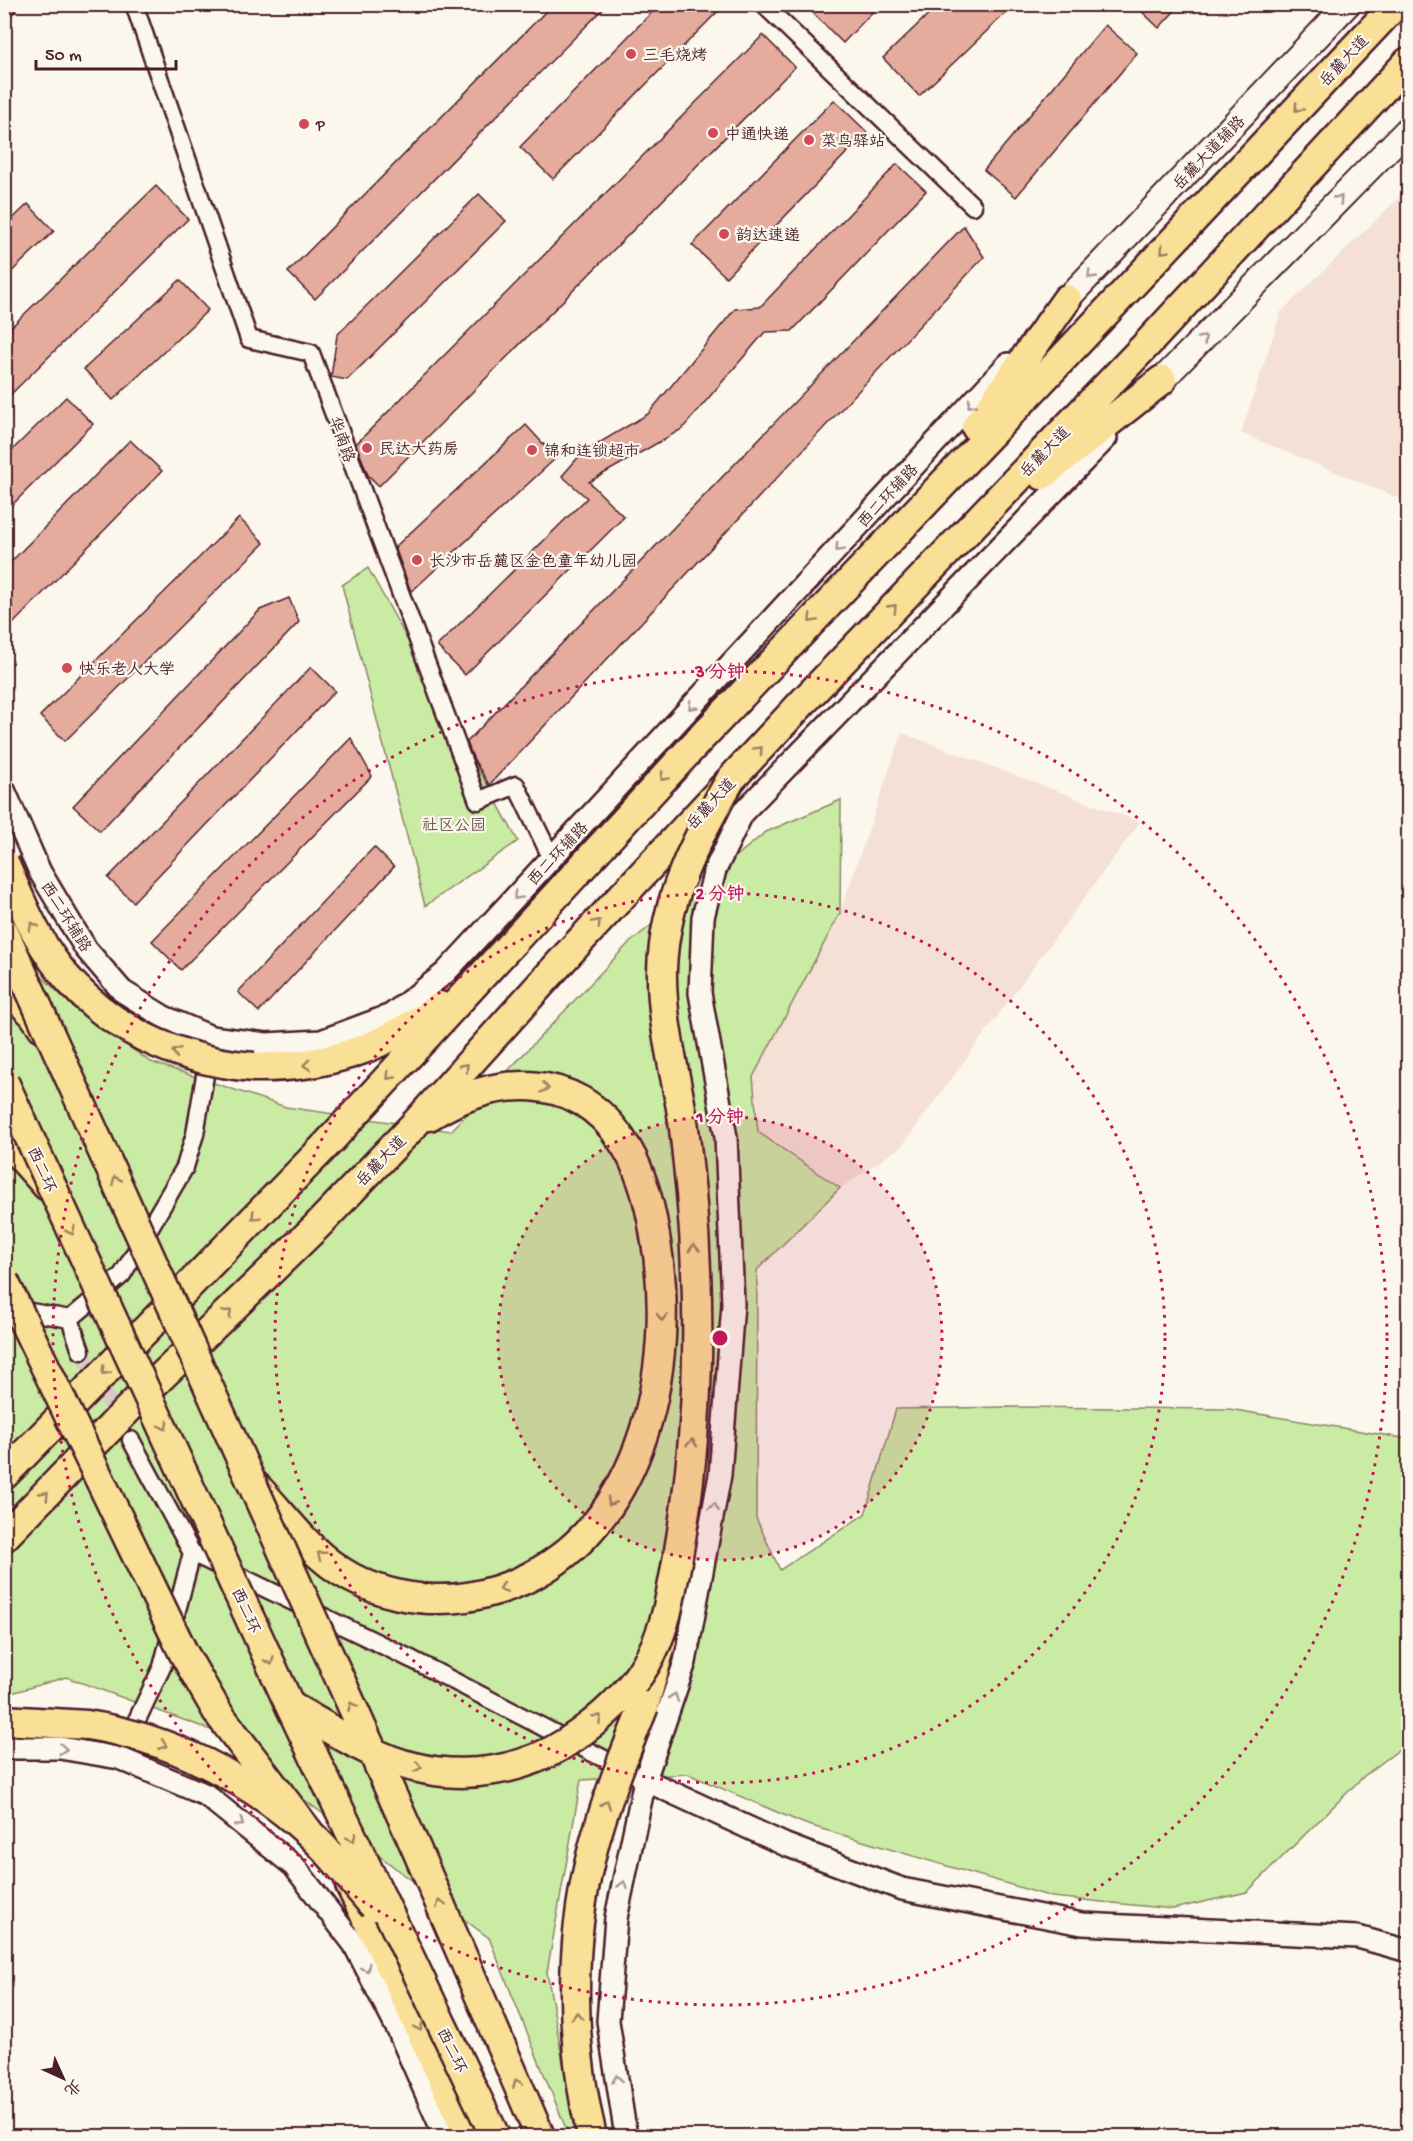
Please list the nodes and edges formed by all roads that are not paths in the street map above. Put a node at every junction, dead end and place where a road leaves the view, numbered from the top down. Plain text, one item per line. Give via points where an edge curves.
1 (134, 4) edge
2 (763, 4) edge
3 (1348, 4) edge
4 (1396, 4) edge
5 (1408, 62) edge
6 (1408, 129) edge
7 (973, 206) dead end
8 (1067, 299) junction
9 (1162, 381) junction
10 (923, 503) junction
11 (962, 537) junction
12 (731, 779) junction
13 (4, 790) edge
14 (552, 859) junction
15 (4, 863) edge
16 (4, 932) edge
17 (487, 971) junction
18 (4, 986) edge
19 (211, 1037) junction
20 (54, 1044) junction
21 (4, 1082) edge
22 (413, 1126) junction
23 (4, 1138) edge
24 (55, 1196) junction
25 (4, 1281) edge
26 (4, 1308) edge
27 (70, 1319) junction
28 (81, 1351) tunnel mouth
29 (131, 1440) tunnel mouth
30 (4, 1475) edge
31 (253, 1482) junction
32 (4, 1537) edge
33 (192, 1552) junction
34 (666, 1617) junction
35 (290, 1706) junction
36 (4, 1720) edge
37 (4, 1748) edge
38 (119, 1758) junction
39 (645, 1780) junction
40 (311, 1835) junction
41 (336, 1863) junction
42 (395, 1930) junction
43 (1408, 1952) edge
44 (478, 2101) junction
45 (445, 2136) edge
46 (469, 2136) edge
47 (490, 2136) edge
48 (495, 2136) edge
49 (540, 2136) edge
50 (592, 2136) edge
51 (626, 2136) edge

1 - 14 street, 华南路 via 249,339 311,353 478,801 516,785
2 - 7 street
3 -> 8 main road, 岳麓大道辅路
4 -> 10 highway, 岳麓大道
5 - 11 highway, 岳麓大道
9 -> 6 main road
8 - 10 highway
8 -> 14 street, 西二环辅路
9 - 11 highway
39 -> 9 street via 686,1662 720,1475 728,1373 733,1304 726,1137 700,993 703,917 715,870 743,812
10 -> 17 highway, 岳麓大道
12 -> 11 highway, 岳麓大道
22 -> 12 highway, 岳麓大道
34 -> 12 highway, bridge via 687,1504 698,1359 691,1196 662,968 667,923 680,876 700,831
13 - 19 street, 西二环辅路 via 40,872 86,949 122,991 164,1017
14 -> 19 street, 西二环辅路 via 445,973 391,1015 321,1041 266,1044
17 -> 15 highway, bridge via 436,1009 375,1045 315,1064 254,1067 183,1055 158,1046 113,1019 60,968 37,935
16 - 20 highway, bridge
17 -> 30 highway, 岳麓大道 via 327,1143
18 - 20 highway, bridge via 33,1014
19 - 27 street via 195,1134 185,1167 122,1275
31 -> 20 highway, bridge
21 - 24 highway, 西二环, bridge
22 -> 31 highway via 458,1100 514,1084 541,1086 586,1104 606,1119 622,1140 636,1167 651,1213 663,1305 662,1346 648,1419 638,1448 611,1503 578,1544 555,1562 530,1578 482,1595 436,1601 402,1596 362,1583 339,1570 313,1549
32 -> 22 highway, 岳麓大道
23 - 24 highway
24 -> 35 highway, 西二环, bridge
25 - 40 highway, bridge via 179,1645 224,1721
26 - 27 street
27 - 28 street
29 - 33 street
49 -> 31 highway, bridge
33 - 38 street via 162,1667
33 - 39 street
35 -> 34 highway, bridge via 381,1756 414,1767 450,1772 505,1768 531,1761 588,1728 646,1664
50 -> 34 highway, bridge via 577,2033 577,1945 582,1902 605,1806 653,1680
35 -> 42 highway, 西二环, bridge
36 -> 40 highway, bridge via 120,1730 204,1762 257,1793
37 -> 38 street via 60,1748
38 -> 45 street via 206,1795 294,1866 354,1944
39 - 43 street via 786,1845 902,1889 1082,1924 1358,1937
51 -> 39 street via 608,2021 616,1918
40 - 41 highway, bridge
41 - 42 highway, bridge
41 -> 46 highway, bridge via 366,1915
42 - 44 highway, 西二环, bridge
44 - 47 highway, bridge
44 - 48 highway, 西二环, bridge

